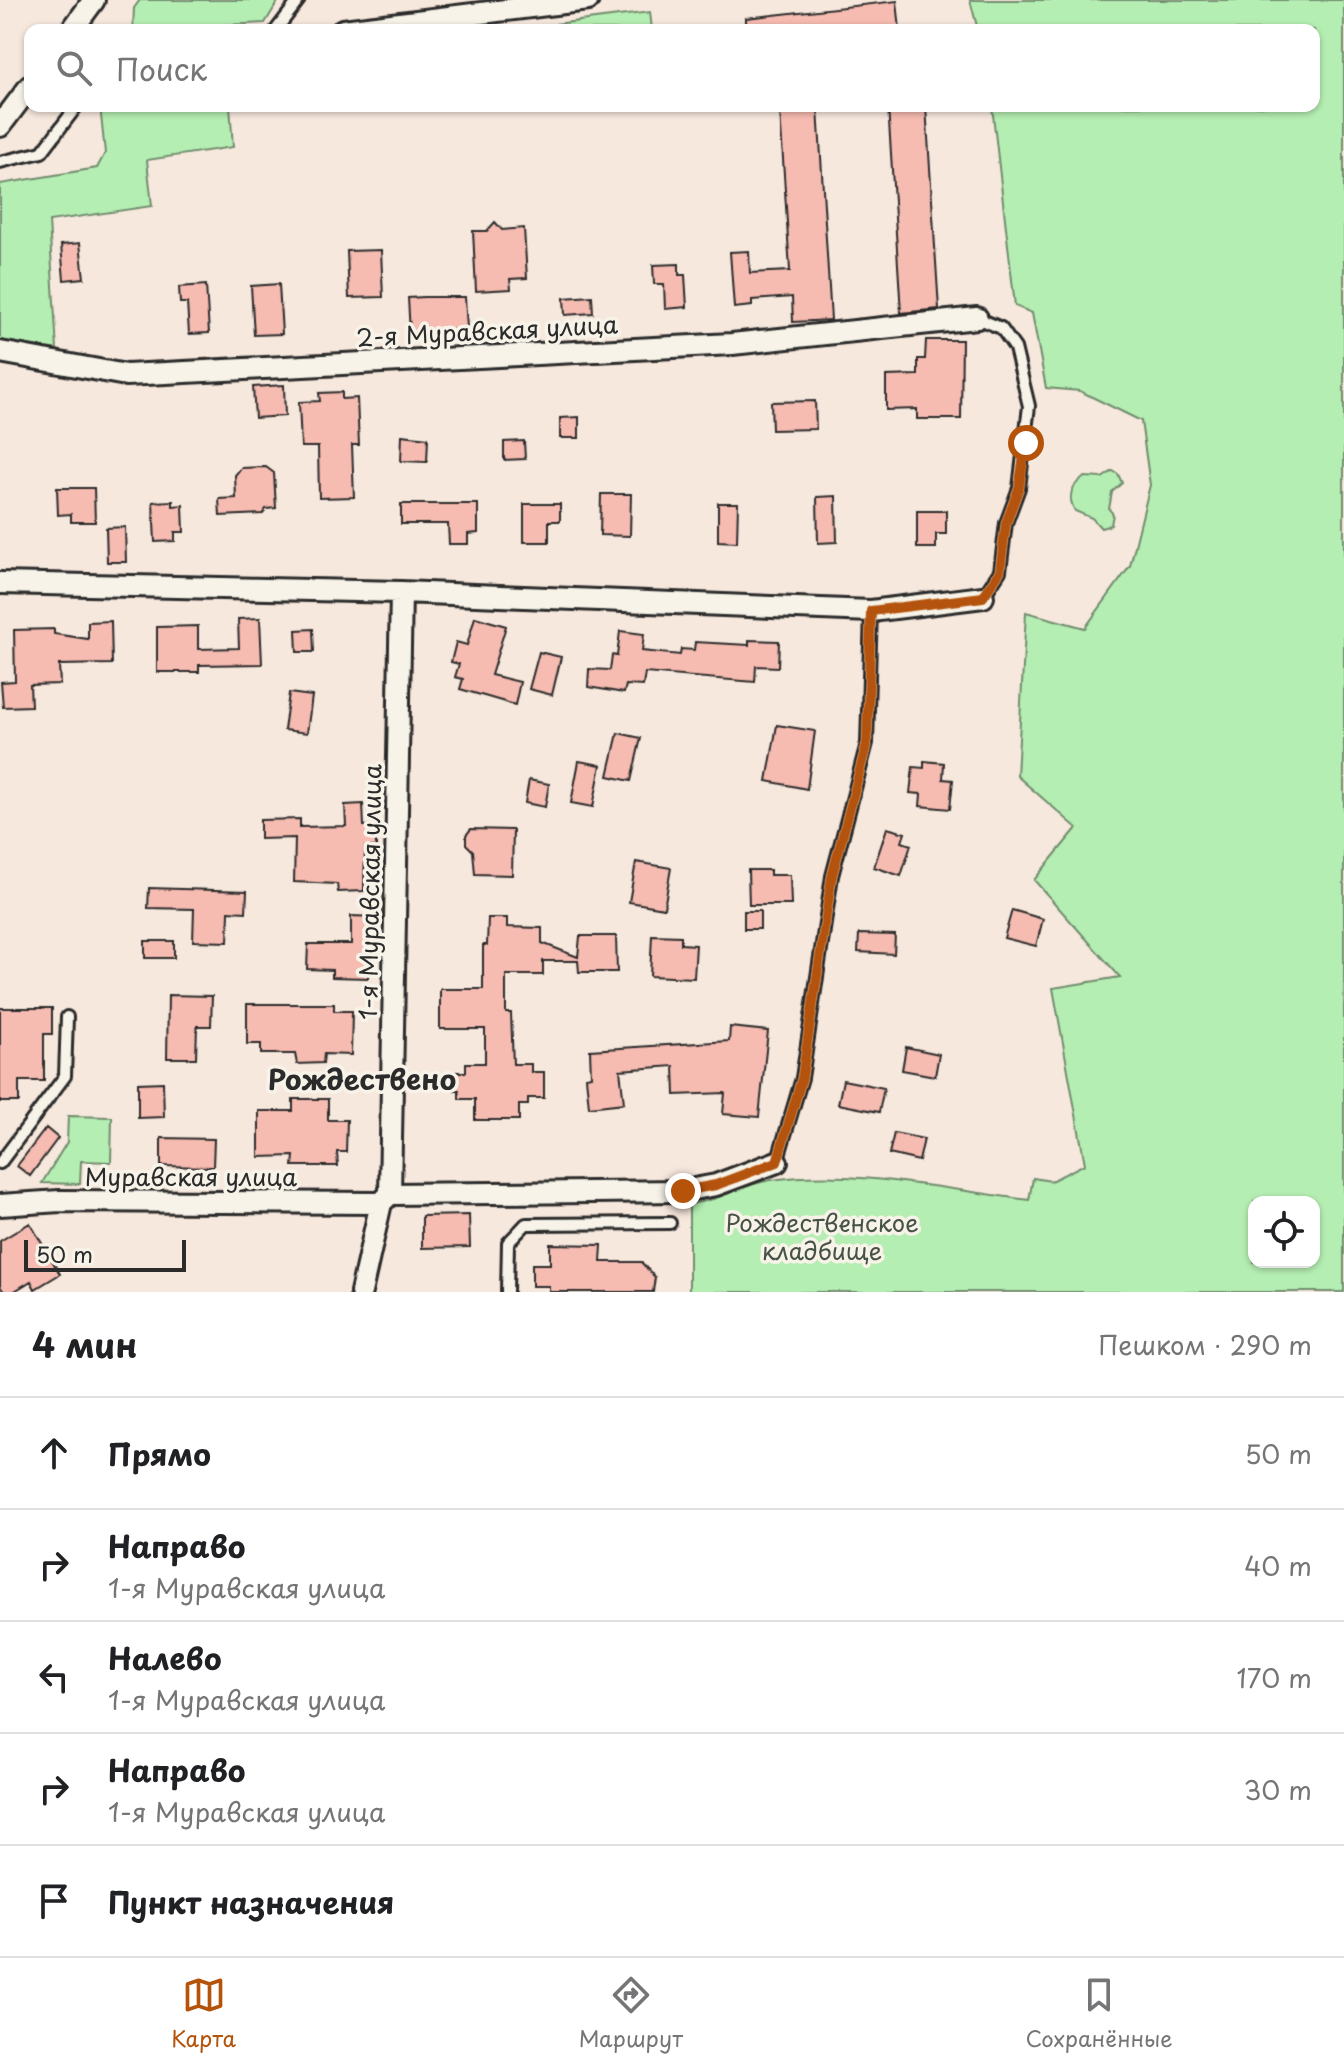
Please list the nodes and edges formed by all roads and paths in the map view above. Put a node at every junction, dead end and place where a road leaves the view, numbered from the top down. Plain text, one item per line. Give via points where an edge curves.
1 (94, 0) edge
2 (299, 0) edge
3 (588, 0) edge
4 (76, 24) edge
5 (281, 24) edge
6 (392, 24) edge
7 (24, 94) edge
8 (72, 112) edge
9 (0, 126) edge
10 (0, 162) edge
11 (977, 318) joint
12 (0, 352) edge
13 (0, 583) edge
14 (401, 592) junction
15 (983, 597) joint
16 (871, 611) junction
17 (67, 1017) dead end
18 (777, 1162) joint
19 (0, 1163) edge
20 (385, 1198) junction
21 (0, 1205) edge
22 (670, 1223) dead end
23 (361, 1292) edge
24 (507, 1292) edge

1 - 4 street
2 - 5 lane
3 - 6 street
7 - 9 street
8 - 10 lane via 42,152
11 - 12 street, 2-я Муравская улица via 732,344 126,375
11 - 15 lane via 1001,328 1015,348 1029,406 1019,488 1006,523 1000,571
13 - 14 street
14 - 16 street
14 - 20 street, 1-я Муравская улица
15 - 16 street
16 - 18 lane via 867,743 832,876 802,1078
17 - 19 lane via 65,1076
18 - 20 street via 683,1191
20 - 21 street, Муравская улица
20 - 23 street, 1-я Муравская улица
22 - 24 lane via 526,1224 508,1243

